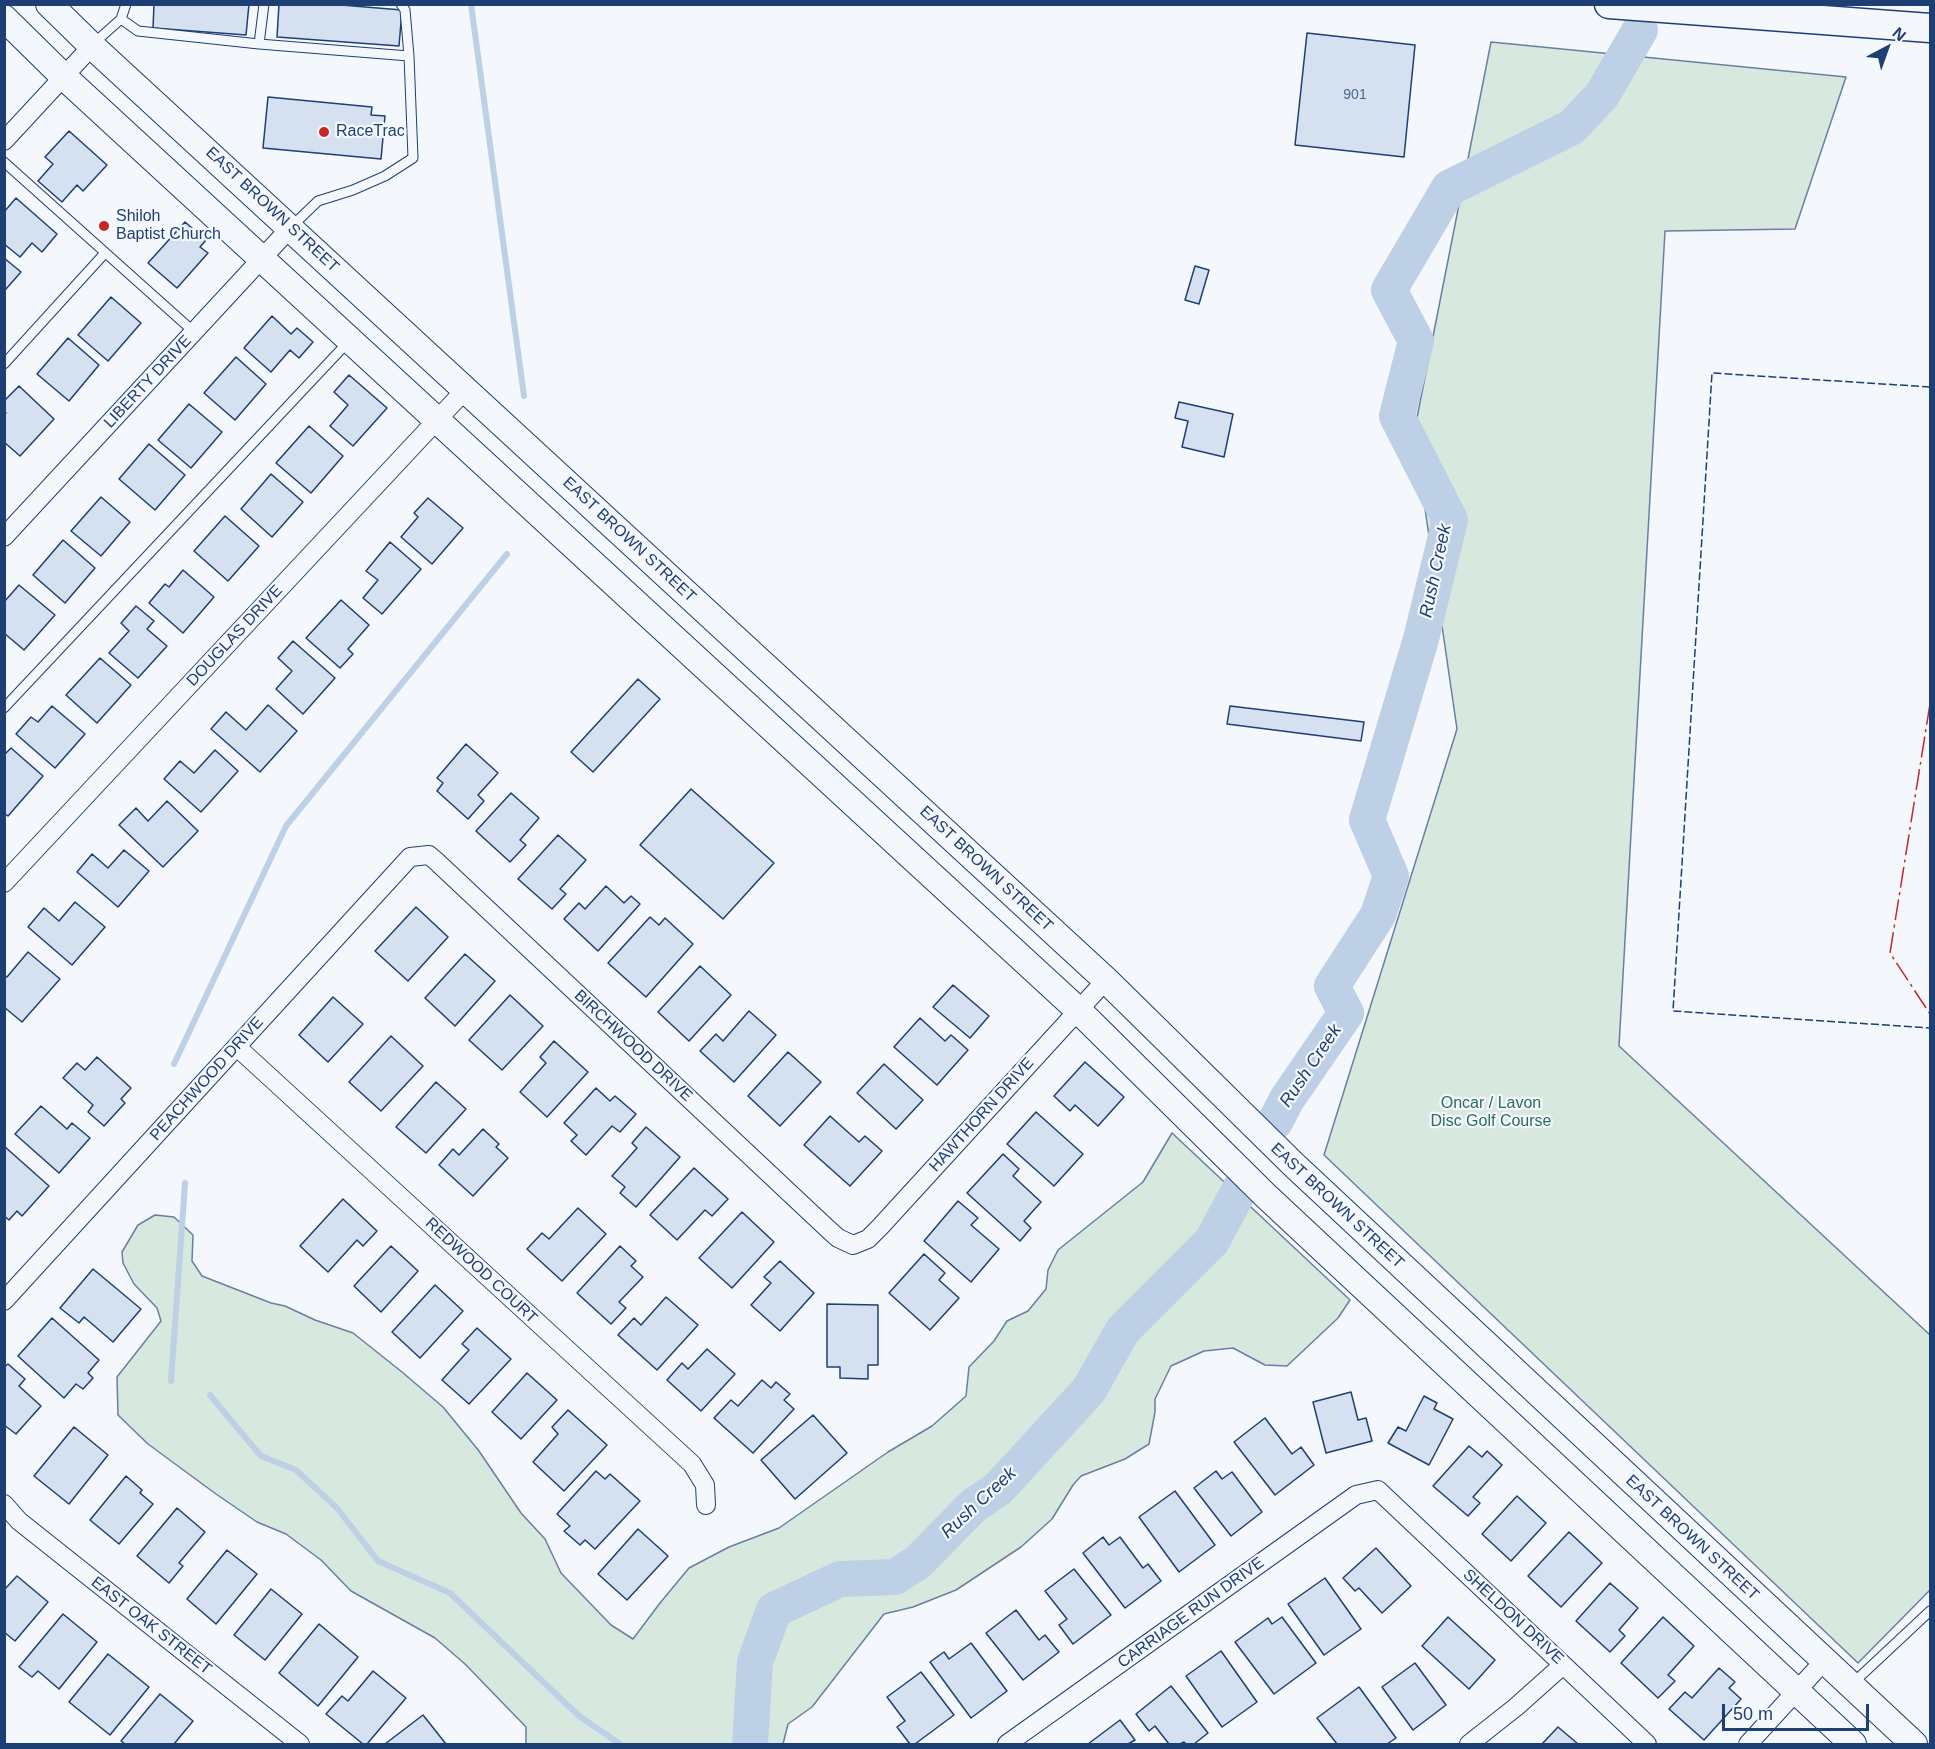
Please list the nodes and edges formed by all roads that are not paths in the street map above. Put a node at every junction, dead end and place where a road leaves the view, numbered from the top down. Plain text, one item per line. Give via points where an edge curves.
1 (49, 4) edge
2 (126, 4) edge
3 (264, 4) edge
4 (401, 4) edge
5 (1609, 4) edge
6 (4, 18) edge
7 (121, 19) junction
8 (1930, 28) edge
9 (258, 44) junction
10 (92, 46) junction
11 (409, 56) junction
12 (63, 76) junction
13 (4, 141) edge
14 (4, 162) edge
15 (291, 228) junction
16 (105, 253) junction
17 (263, 258) junction
18 (194, 332) junction
19 (351, 339) junction
20 (4, 364) edge
21 (466, 390) junction
22 (438, 420) junction
23 (4, 537) edge
24 (4, 708) edge
25 (890, 780) junction
26 (862, 810) junction
27 (410, 857) joint
28 (4, 883) edge
29 (1106, 980) junction
30 (1078, 1010) junction
31 (237, 1047) junction
32 (853, 1245) joint
33 (4, 1301) edge
34 (1378, 1490) joint
35 (4, 1504) edge
36 (705, 1505) dead end
37 (1930, 1611) edge
38 (1824, 1661) junction
39 (1563, 1665) junction
40 (1851, 1686) junction
41 (1796, 1691) junction
42 (300, 1744) edge
43 (1007, 1744) edge
44 (1469, 1744) edge
45 (1647, 1744) edge
46 (1748, 1744) edge
47 (1853, 1744) edge
48 (1914, 1744) edge

1 - 10 main road, EAST BROWN STREET
2 - 7 lane
3 - 9 lane
4 - 11 lane via 405,10
5 - 8 main road
6 - 12 main road
7 - 9 lane via 138,31
7 - 10 lane
9 - 11 lane
10 - 12 street
10 - 15 main road, EAST BROWN STREET
11 - 15 lane via 413,158 385,176 318,201
12 - 13 street
12 - 17 main road
14 - 16 lane
15 - 17 street, LIBERTY DRIVE
15 - 21 main road, EAST BROWN STREET
16 - 18 lane
16 - 20 lane
17 - 18 street, LIBERTY DRIVE
17 - 19 main road
18 - 23 street, LIBERTY DRIVE
19 - 22 main road
19 - 24 lane
21 - 22 street, DOUGLAS DRIVE
21 - 25 main road, EAST BROWN STREET
22 - 26 main road
22 - 28 street, DOUGLAS DRIVE
25 - 26 main road
25 - 29 main road, EAST BROWN STREET
26 - 30 main road
27 - 31 street, PEACHWOOD DRIVE
27 - 32 street, BIRCHWOOD DRIVE via 429,855 821,1223
29 - 30 street, HAWTHORN DRIVE
29 - 38 main road, EAST BROWN STREET via 1293,1166
30 - 32 street, HAWTHORN DRIVE via 880,1227 868,1239
30 - 41 main road via 1265,1196
31 - 33 street, PEACHWOOD DRIVE
31 - 36 street, REDWOOD COURT via 692,1464 705,1485
34 - 39 street, SHELDON DRIVE
34 - 43 street, CARRIAGE RUN DRIVE via 1356,1496
35 - 42 street, EAST OAK STREET via 19,1521
37 - 40 lane
38 - 40 main road, EAST BROWN STREET
38 - 41 street
39 - 44 street
39 - 45 street, SHELDON DRIVE
40 - 48 main road, EAST BROWN STREET
41 - 46 street
41 - 47 main road

